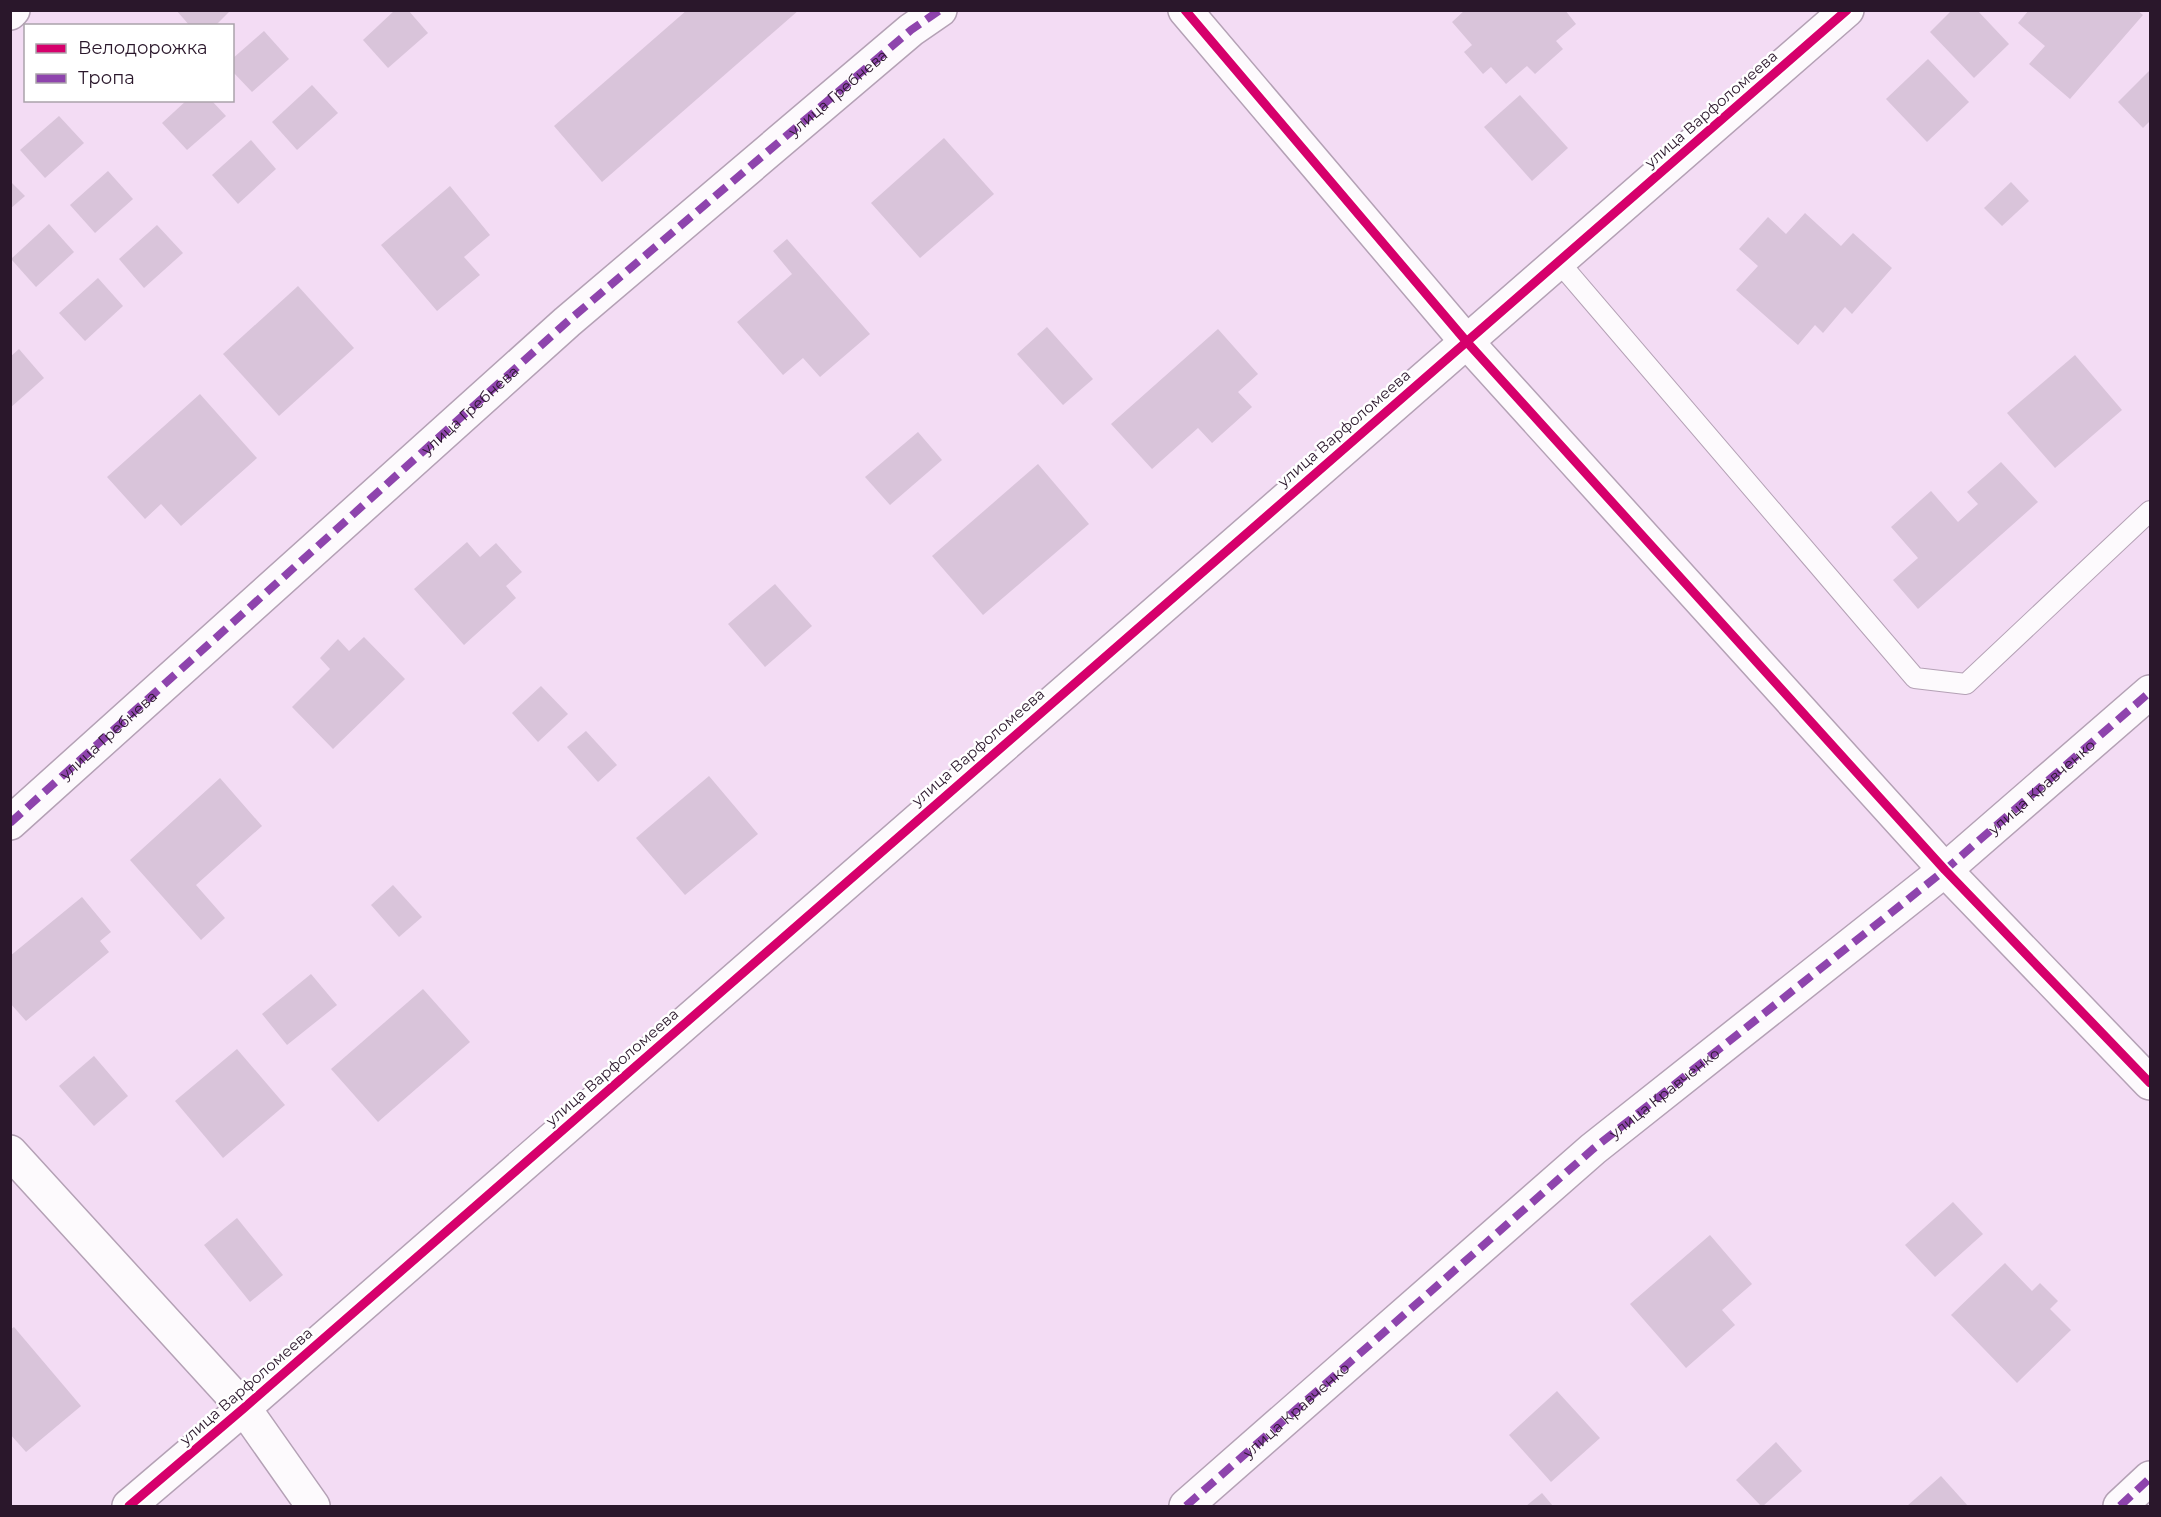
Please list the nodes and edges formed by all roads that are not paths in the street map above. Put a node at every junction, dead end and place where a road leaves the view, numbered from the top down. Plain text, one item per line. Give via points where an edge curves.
1 (940, 10) edge
2 (1185, 10) edge
3 (1847, 10) edge
4 (1558, 261) junction
5 (1466, 341) junction
6 (2151, 511) edge
7 (2151, 693) edge
8 (10, 823) edge
9 (1945, 870) junction
10 (2151, 1083) edge
11 (10, 1152) edge
12 (244, 1408) junction
13 (2151, 1478) edge
14 (129, 1506) edge
15 (313, 1506) edge
16 (1186, 1506) edge
17 (2120, 1506) edge

1 - 8 street, улица Гребнева via 911,30 567,322
2 - 5 street
3 - 4 street, улица Варфоломеева
4 - 5 street, улица Варфоломеева
4 - 6 lane via 1915,678 1966,684
5 - 9 street
5 - 12 street, улица Варфоломеева
7 - 9 street, улица Кравченко
9 - 10 street
9 - 16 street, улица Кравченко via 1593,1149
11 - 12 street
12 - 14 street, улица Варфоломеева
12 - 15 street
13 - 17 street

